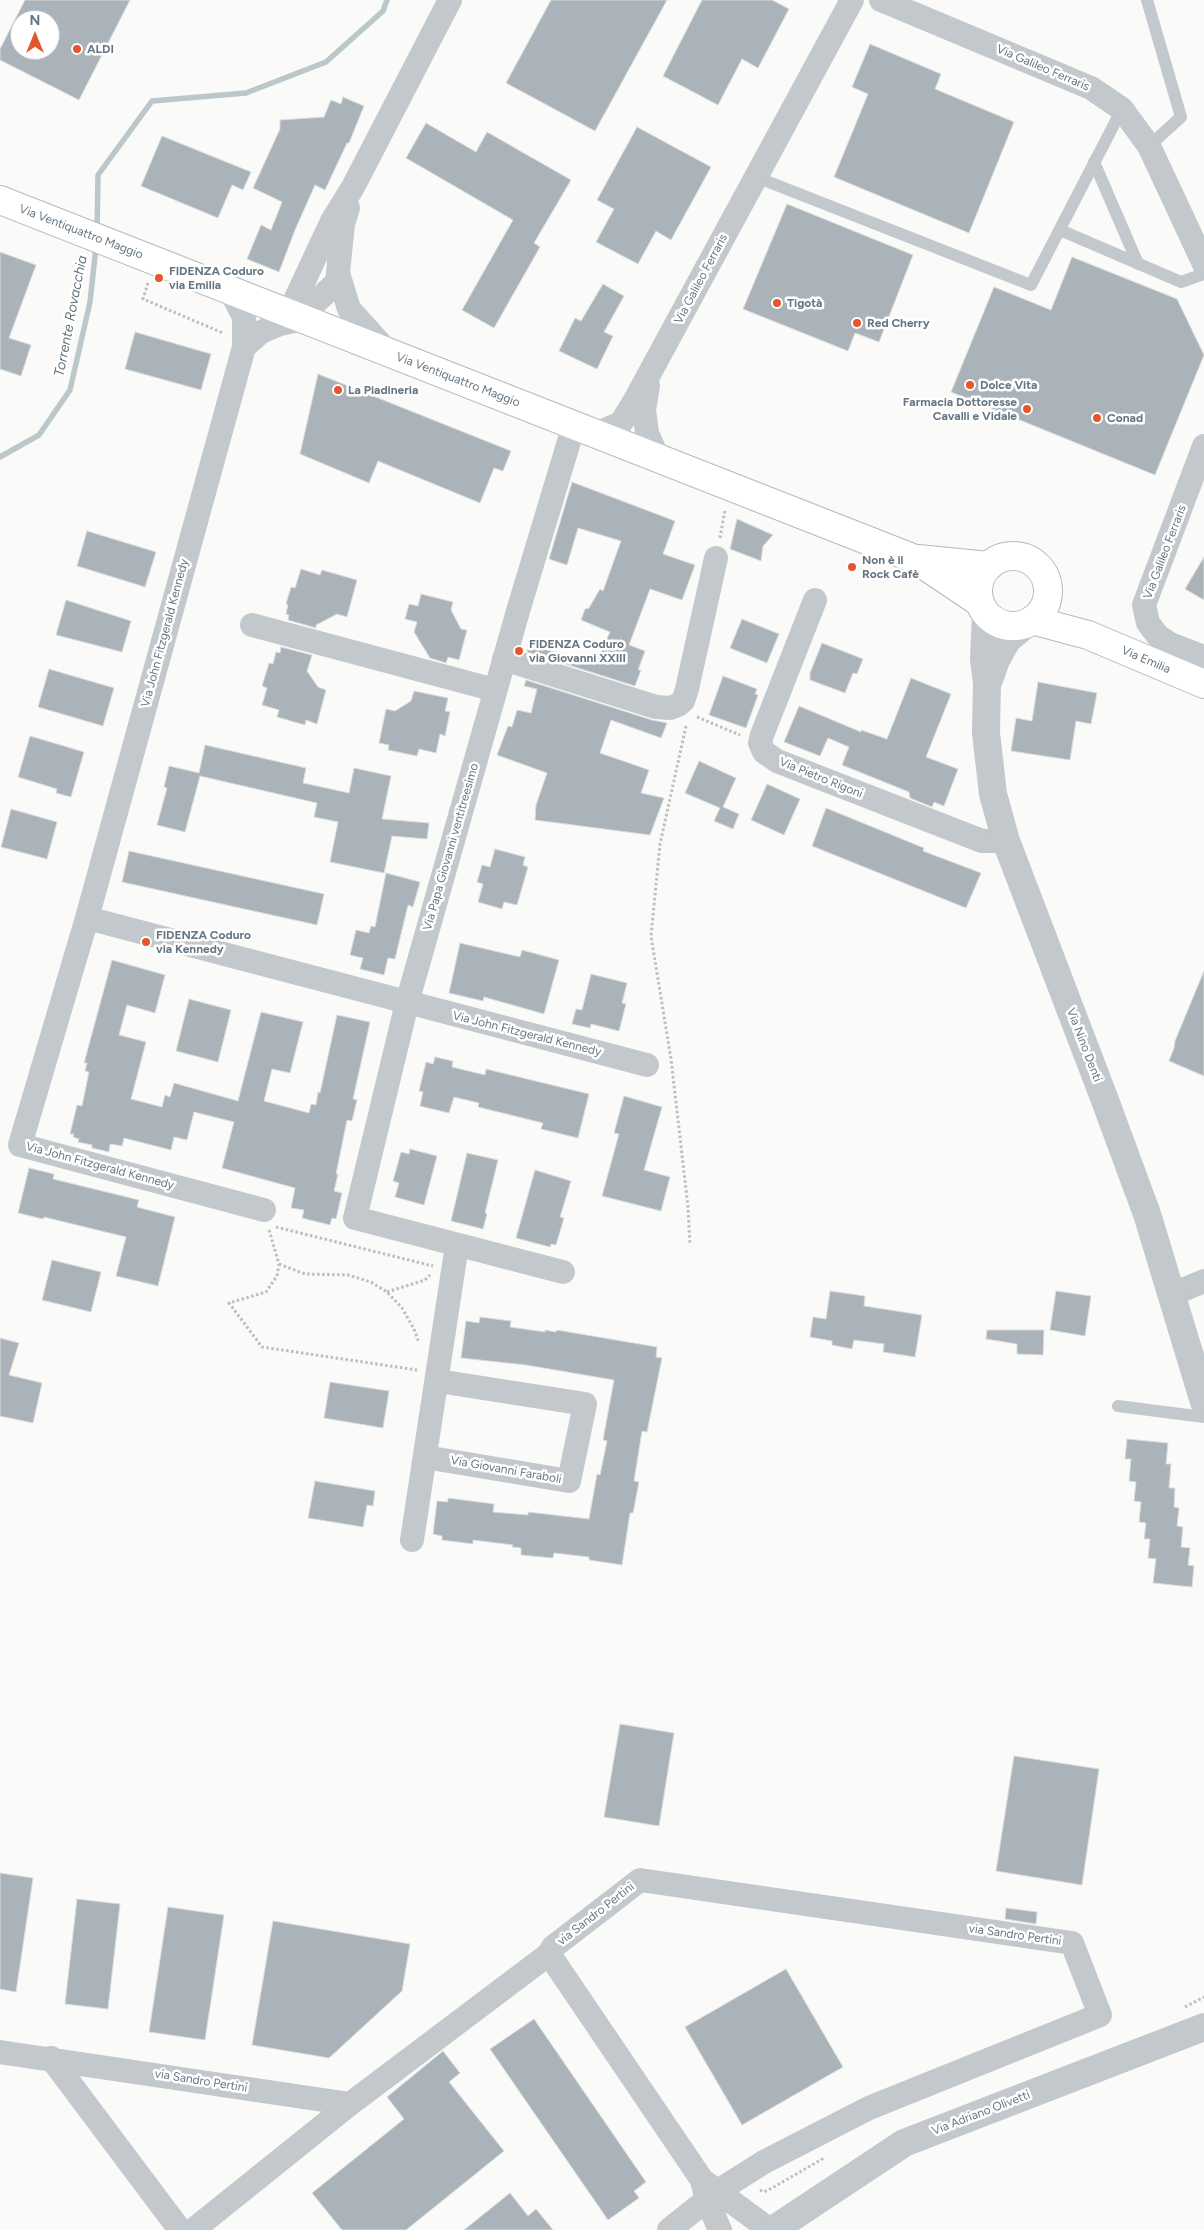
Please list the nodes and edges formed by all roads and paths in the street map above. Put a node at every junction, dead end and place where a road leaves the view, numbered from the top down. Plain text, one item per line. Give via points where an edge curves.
1 (450, 0) edge
2 (852, 0) edge
3 (881, 0) edge
4 (1147, 0) edge
5 (1122, 108) junction
6 (1149, 146) junction
7 (1094, 162) junction
8 (756, 177) junction
9 (353, 187) junction
10 (0, 200) edge
11 (1060, 230) junction
12 (156, 261) junction
13 (1138, 264) junction
14 (1204, 264) edge
15 (338, 273) junction
16 (1204, 274) edge
17 (230, 290) junction
18 (296, 316) junction
19 (224, 333) dead end
20 (244, 347) junction
21 (388, 352) junction
22 (650, 373) junction
23 (585, 430) junction
24 (1204, 446) edge
25 (658, 458) junction
26 (727, 486) junction
27 (716, 558) joint
28 (915, 559) junction
29 (989, 566) junction
30 (1047, 582) junction
31 (815, 600) dead end
32 (983, 608) junction
33 (1030, 622) junction
34 (252, 625) dead end
35 (1088, 635) junction
36 (1204, 657) edge
37 (504, 659) junction
38 (987, 683) junction
39 (1204, 684) edge
40 (495, 690) junction
41 (685, 707) junction
42 (760, 743) junction
43 (1006, 841) junction
44 (86, 918) junction
45 (407, 1003) junction
46 (647, 1065) dead end
47 (264, 1210) dead end
48 (457, 1245) junction
49 (690, 1245) dead end
50 (279, 1264) junction
51 (563, 1272) dead end
52 (1204, 1281) edge
53 (387, 1292) junction
54 (1172, 1295) junction
55 (421, 1347) dead end
56 (438, 1376) junction
57 (1204, 1402) edge
58 (1118, 1406) dead end
59 (1204, 1417) edge
60 (426, 1457) junction
61 (412, 1540) dead end
62 (549, 1954) junction
63 (1204, 2027) edge
64 (0, 2052) edge
65 (51, 2058) junction
66 (350, 2104) junction
67 (709, 2190) junction
68 (718, 2229) edge
69 (180, 2230) edge
70 (193, 2230) edge
71 (669, 2230) edge
72 (772, 2230) edge

1 - 9 street
2 - 8 street, Via Galileo Ferraris
3 - 5 street, Via Galileo Ferraris via 1090,88
4 - 6 lane via 1181,117
5 - 6 street, Via Galileo Ferraris
5 - 7 lane
6 - 14 street, Via Galileo Ferraris
7 - 11 lane
7 - 13 lane
8 - 11 lane via 1031,285
8 - 22 street, Via Galileo Ferraris
9 - 15 street via 343,224
9 - 18 street via 332,221
10 - 12 main road, Via Ventiquattro Maggio
11 - 13 lane
12 - 17 main road, Via Ventiquattro Maggio
12 - 19 path via 143,299
13 - 16 lane via 1181,282
15 - 18 street via 337,282 330,290
15 - 21 street via 349,309
17 - 18 main road, Via Ventiquattro Maggio
17 - 20 street, Via John Fitzgerald Kennedy via 244,317
18 - 20 street via 261,332
18 - 21 main road, Via Ventiquattro Maggio
20 - 44 street, Via John Fitzgerald Kennedy
21 - 23 main road, Via Ventiquattro Maggio
22 - 23 street, Via Galileo Ferraris via 621,423
22 - 25 street via 644,410 647,433
23 - 25 main road, Via Ventiquattro Maggio
23 - 37 street, Via Papa Giovanni ventitreesimo
24 - 36 street, Via Galileo Ferraris via 1147,596 1144,614 1158,636
25 - 26 main road, Via Ventiquattro Maggio
26 - 27 path via 718,503 726,507
26 - 28 main road, Via Ventiquattro Maggio
27 - 41 street
28 - 29 main road
28 - 32 main road
29 - 30 main road via 1003,558 1022,557 1039,568
29 - 32 main road via 979,582
30 - 33 main road via 1046,604
30 - 35 main road, Via Emilia
31 - 42 street
32 - 33 main road via 995,621 1005,625
32 - 38 street, Via Nino Denti
33 - 35 main road, Via Emilia
33 - 38 street, Via Nino Denti via 1007,640
34 - 40 street
35 - 39 main road, Via Emilia
37 - 40 street, Via Papa Giovanni ventitreesimo
37 - 41 street via 656,708
38 - 43 street, Via Nino Denti via 986,732 993,794
40 - 45 street, Via Papa Giovanni ventitreesimo
41 - 42 path
41 - 49 path via 660,844 651,936 671,1059
42 - 43 street, Via Pietro Rigoni via 764,752 777,761 982,841
43 - 54 street, Via Nino Denti via 1104,1095
44 - 45 street, Via John Fitzgerald Kennedy
44 - 47 street, Via John Fitzgerald Kennedy via 20,1145
45 - 46 street, Via John Fitzgerald Kennedy
45 - 48 street via 355,1218
48 - 51 street
48 - 56 street
50 - 53 path via 305,1274 348,1275 371,1282
50 - 53 path via 267,1224 437,1268 424,1280
50 - 56 path via 277,1276 266,1292 229,1303 262,1347
52 - 54 street
53 - 55 path via 402,1308
54 - 57 street, Via Nino Denti
56 - 60 street
56 - 60 street, Via Giovanni Faraboli via 585,1404 569,1481
58 - 59 lane
60 - 61 street
62 - 66 street, via Sandro Pertini
62 - 67 street, via Sandro Pertini
62 - 67 street, via Sandro Pertini via 553,1946 640,1880 1072,1943 1100,2015 869,2108
63 - 72 street, Via Adriano Olivetti via 904,2144
64 - 65 street, via Sandro Pertini
65 - 66 street, via Sandro Pertini
65 - 69 street
66 - 70 street, via Sandro Pertini
67 - 68 street, via Sandro Pertini
67 - 71 street, via Sandro Pertini
67 - 72 street, via Sandro Pertini

